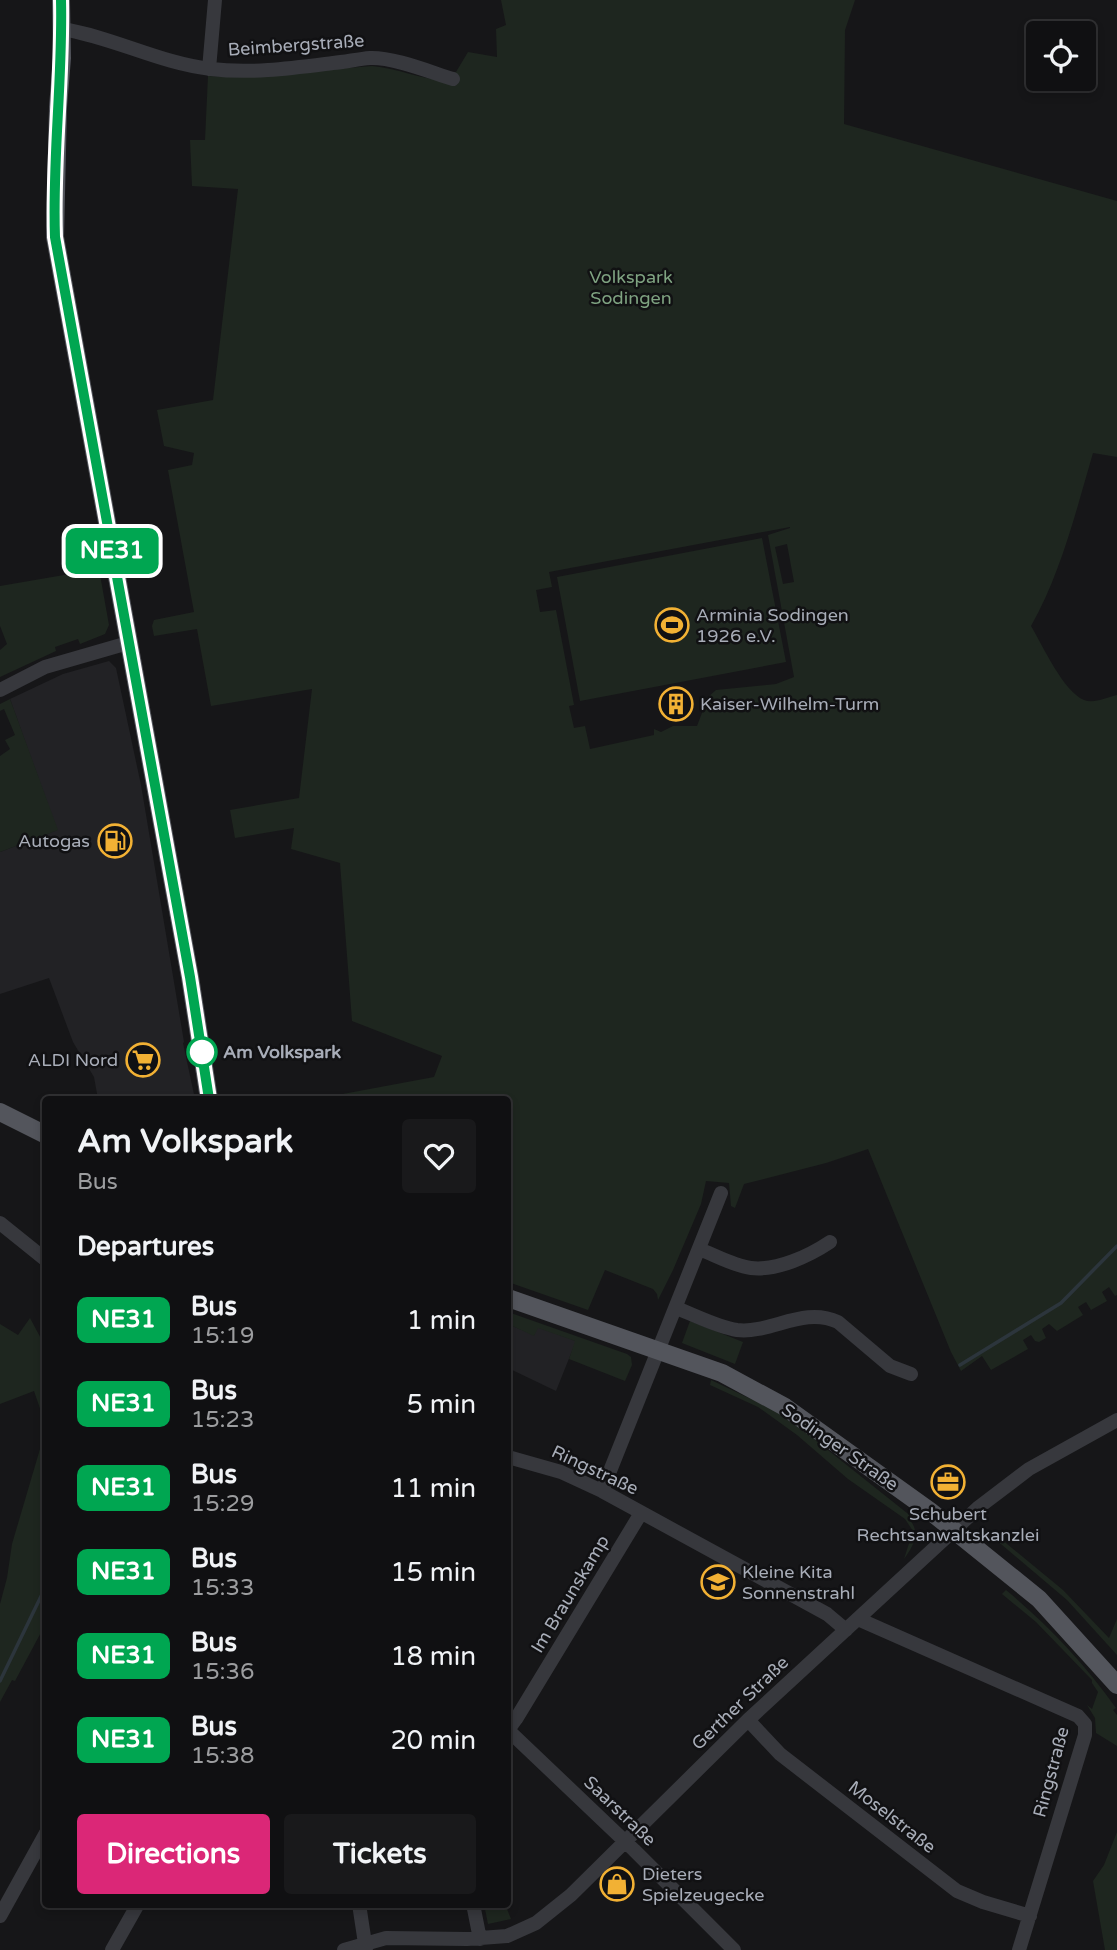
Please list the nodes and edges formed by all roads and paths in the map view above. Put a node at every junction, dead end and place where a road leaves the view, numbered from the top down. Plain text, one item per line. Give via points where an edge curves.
1 (61, 0) edge
2 (215, 0) edge
3 (62, 29) junction
4 (209, 69) junction
5 (453, 79) dead end
6 (128, 643) junction
7 (0, 690) edge
8 (209, 1096) edge
9 (0, 1112) edge
10 (42, 1133) edge
11 (721, 1193) dead end
12 (0, 1223) edge
13 (830, 1242) dead end
14 (699, 1249) junction
15 (42, 1256) edge
16 (511, 1299) edge
17 (676, 1308) junction
18 (659, 1351) junction
19 (911, 1374) dead end
20 (1117, 1420) edge
21 (511, 1458) edge
22 (602, 1491) junction
23 (641, 1513) junction
24 (954, 1531) junction
25 (858, 1619) junction
26 (846, 1630) junction
27 (1117, 1685) edge
28 (748, 1720) junction
29 (511, 1726) edge
30 (511, 1733) edge
31 (42, 1840) edge
32 (626, 1842) junction
33 (136, 1908) edge
34 (360, 1908) edge
35 (474, 1908) edge
36 (0, 1916) edge
37 (1030, 1916) junction
38 (507, 1936) junction
39 (480, 1939) junction
40 (366, 1946) edge
41 (112, 1950) edge
42 (344, 1950) edge
43 (514, 1950) edge
44 (734, 1950) edge
45 (1019, 1950) edge

1 - 3 main road
2 - 4 street
3 - 4 street, Beimbergstraße via 162,60
3 - 6 main road via 55,237
4 - 5 street, Beimbergstraße via 287,69 372,58
6 - 7 street via 45,667
6 - 8 main road
9 - 10 main road
11 - 14 street
12 - 15 street
13 - 14 street via 799,1260 761,1268 742,1266
14 - 17 street
16 - 18 main road, Sodinger Straße
17 - 18 street
17 - 19 street via 739,1330 809,1317 830,1318 890,1366
18 - 22 street
18 - 24 main road, Sodinger Straße via 722,1373 785,1407
20 - 24 street, Gerther Straße via 1029,1469
21 - 22 street, Ringstraße via 561,1472
22 - 23 street, Ringstraße
23 - 26 street, Ringstraße via 827,1614
23 - 29 street, Im Braunskamp
24 - 25 street, Gerther Straße
24 - 27 main road, Sodinger Straße via 1040,1599
25 - 26 street, Gerther Straße
25 - 37 street, Ringstraße via 1078,1716 1085,1724
26 - 28 street, Gerther Straße
28 - 32 street, Gerther Straße
28 - 37 street, Moselstraße via 780,1754 957,1891
30 - 32 street, Saarstraße
31 - 36 street
32 - 38 street, Gerther Straße via 536,1923
32 - 44 street, Saarstraße
33 - 41 street
34 - 40 street
35 - 39 street
37 - 45 street, Ringstraße
38 - 39 street, Gerther Straße
38 - 43 street
39 - 40 street, Gerther Straße via 386,1938
40 - 42 street, Gerther Straße

